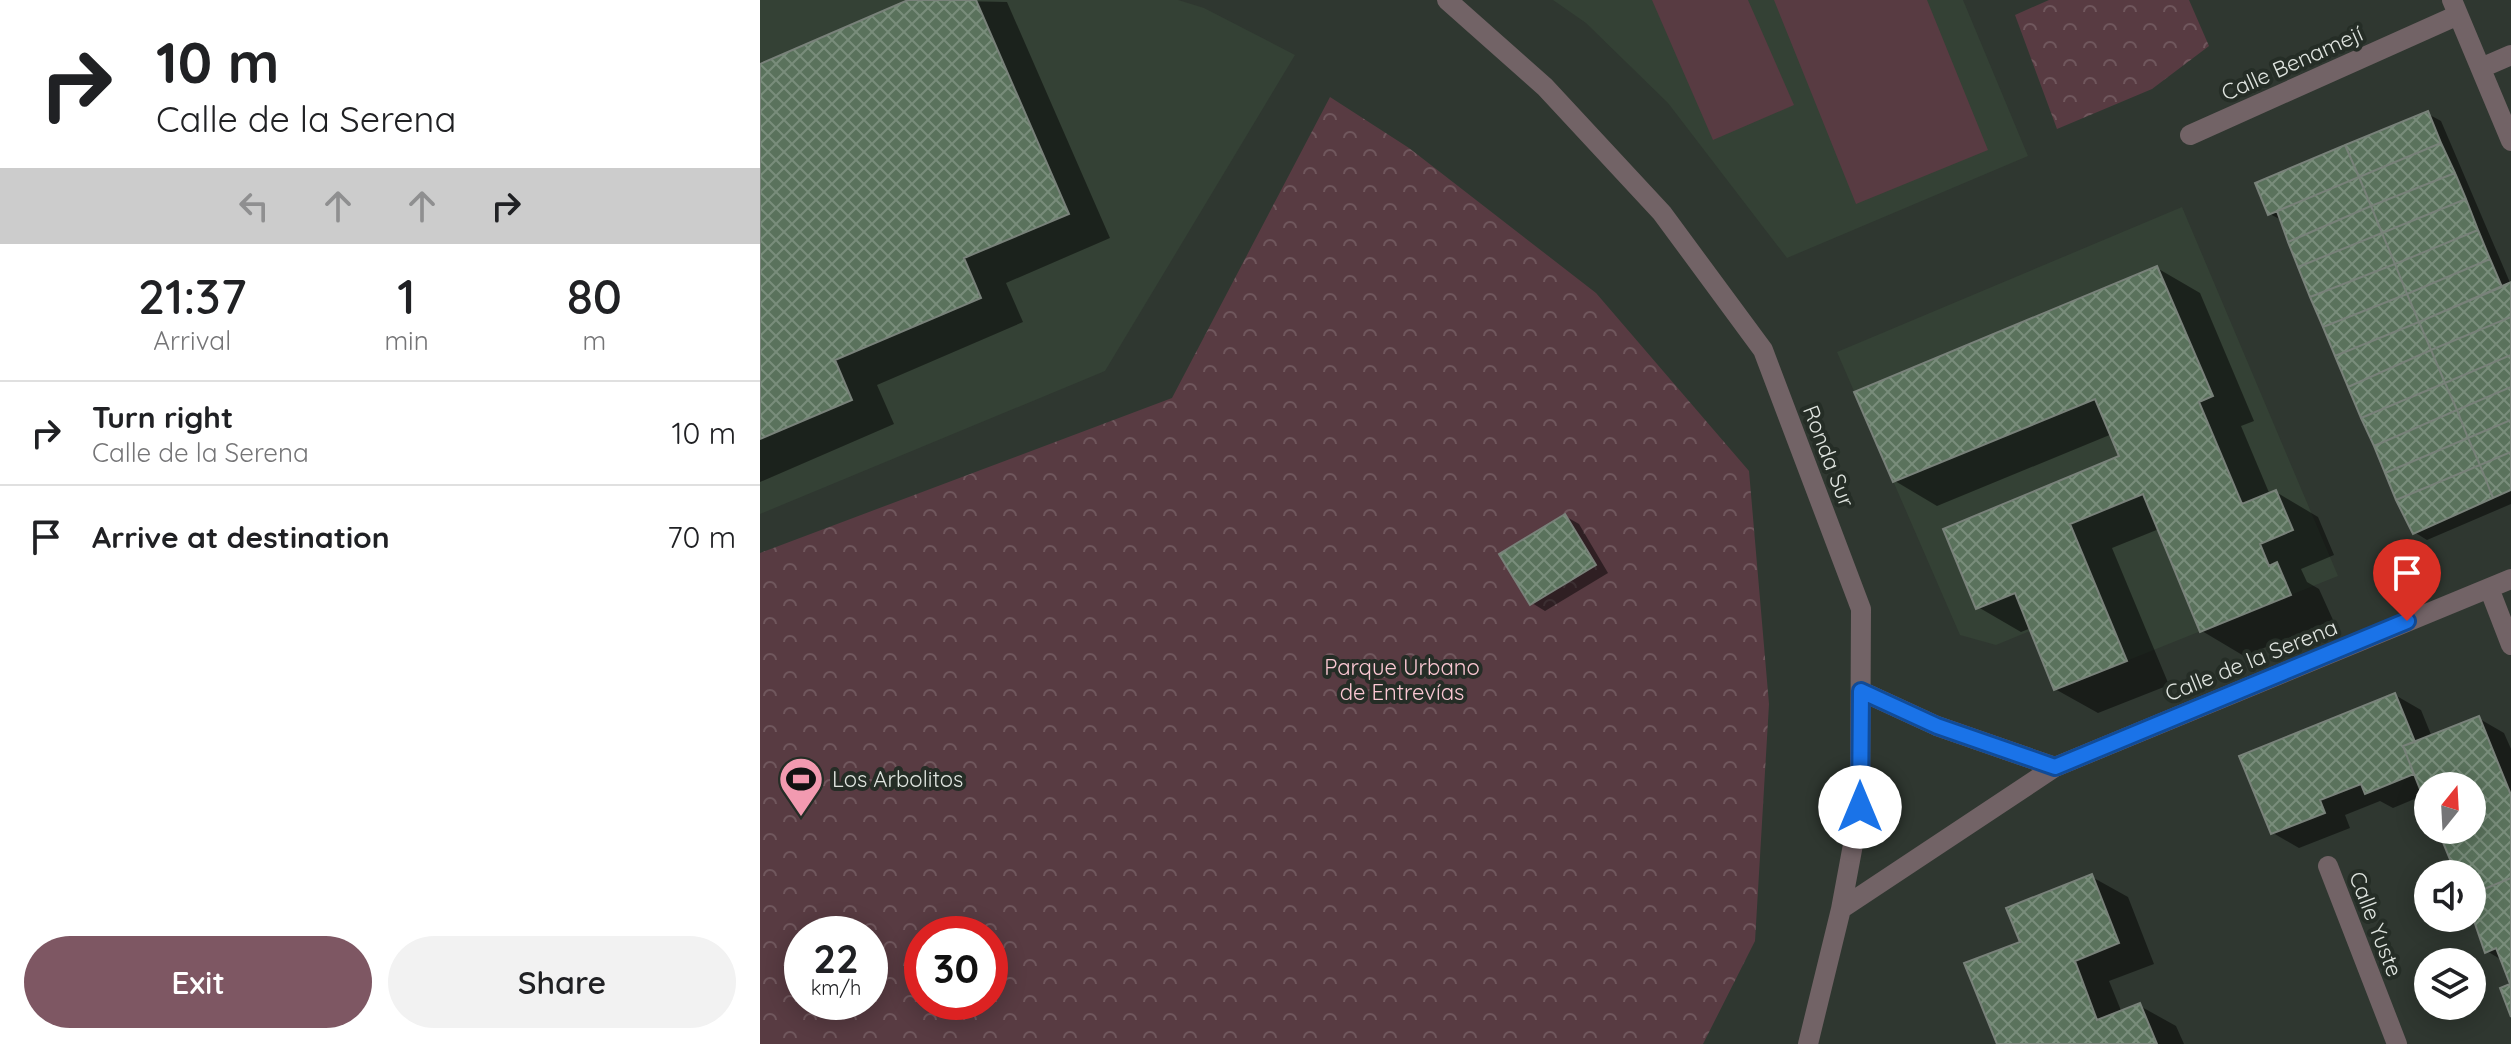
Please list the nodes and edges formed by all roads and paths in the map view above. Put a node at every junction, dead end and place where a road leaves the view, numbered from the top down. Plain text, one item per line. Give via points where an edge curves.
1 (1447, 0) edge
2 (2455, 8) edge
3 (2511, 55) edge
4 (2481, 68) junction
5 (2190, 135) dead end
6 (2511, 141) edge
7 (2511, 579) edge
8 (2489, 588) junction
9 (2511, 645) edge
10 (1861, 691) junction
11 (2055, 767) junction
12 (2328, 866) dead end
13 (1841, 909) junction
14 (1808, 1044) edge
15 (2397, 1044) edge

1 - 10 street, Ronda Sur via 1545,87 1662,213 1763,350 1861,609
2 - 4 street
2 - 5 street, Calle Benamejí
3 - 4 street
4 - 6 street
7 - 8 street, Calle de la Serena
8 - 9 street
8 - 11 street, Calle de la Serena
10 - 11 street via 1937,726
10 - 13 street, Ronda Sur via 1860,807
11 - 13 street, Calle de la Serena
12 - 15 street, Calle Yuste
13 - 14 street, Ronda Sur

